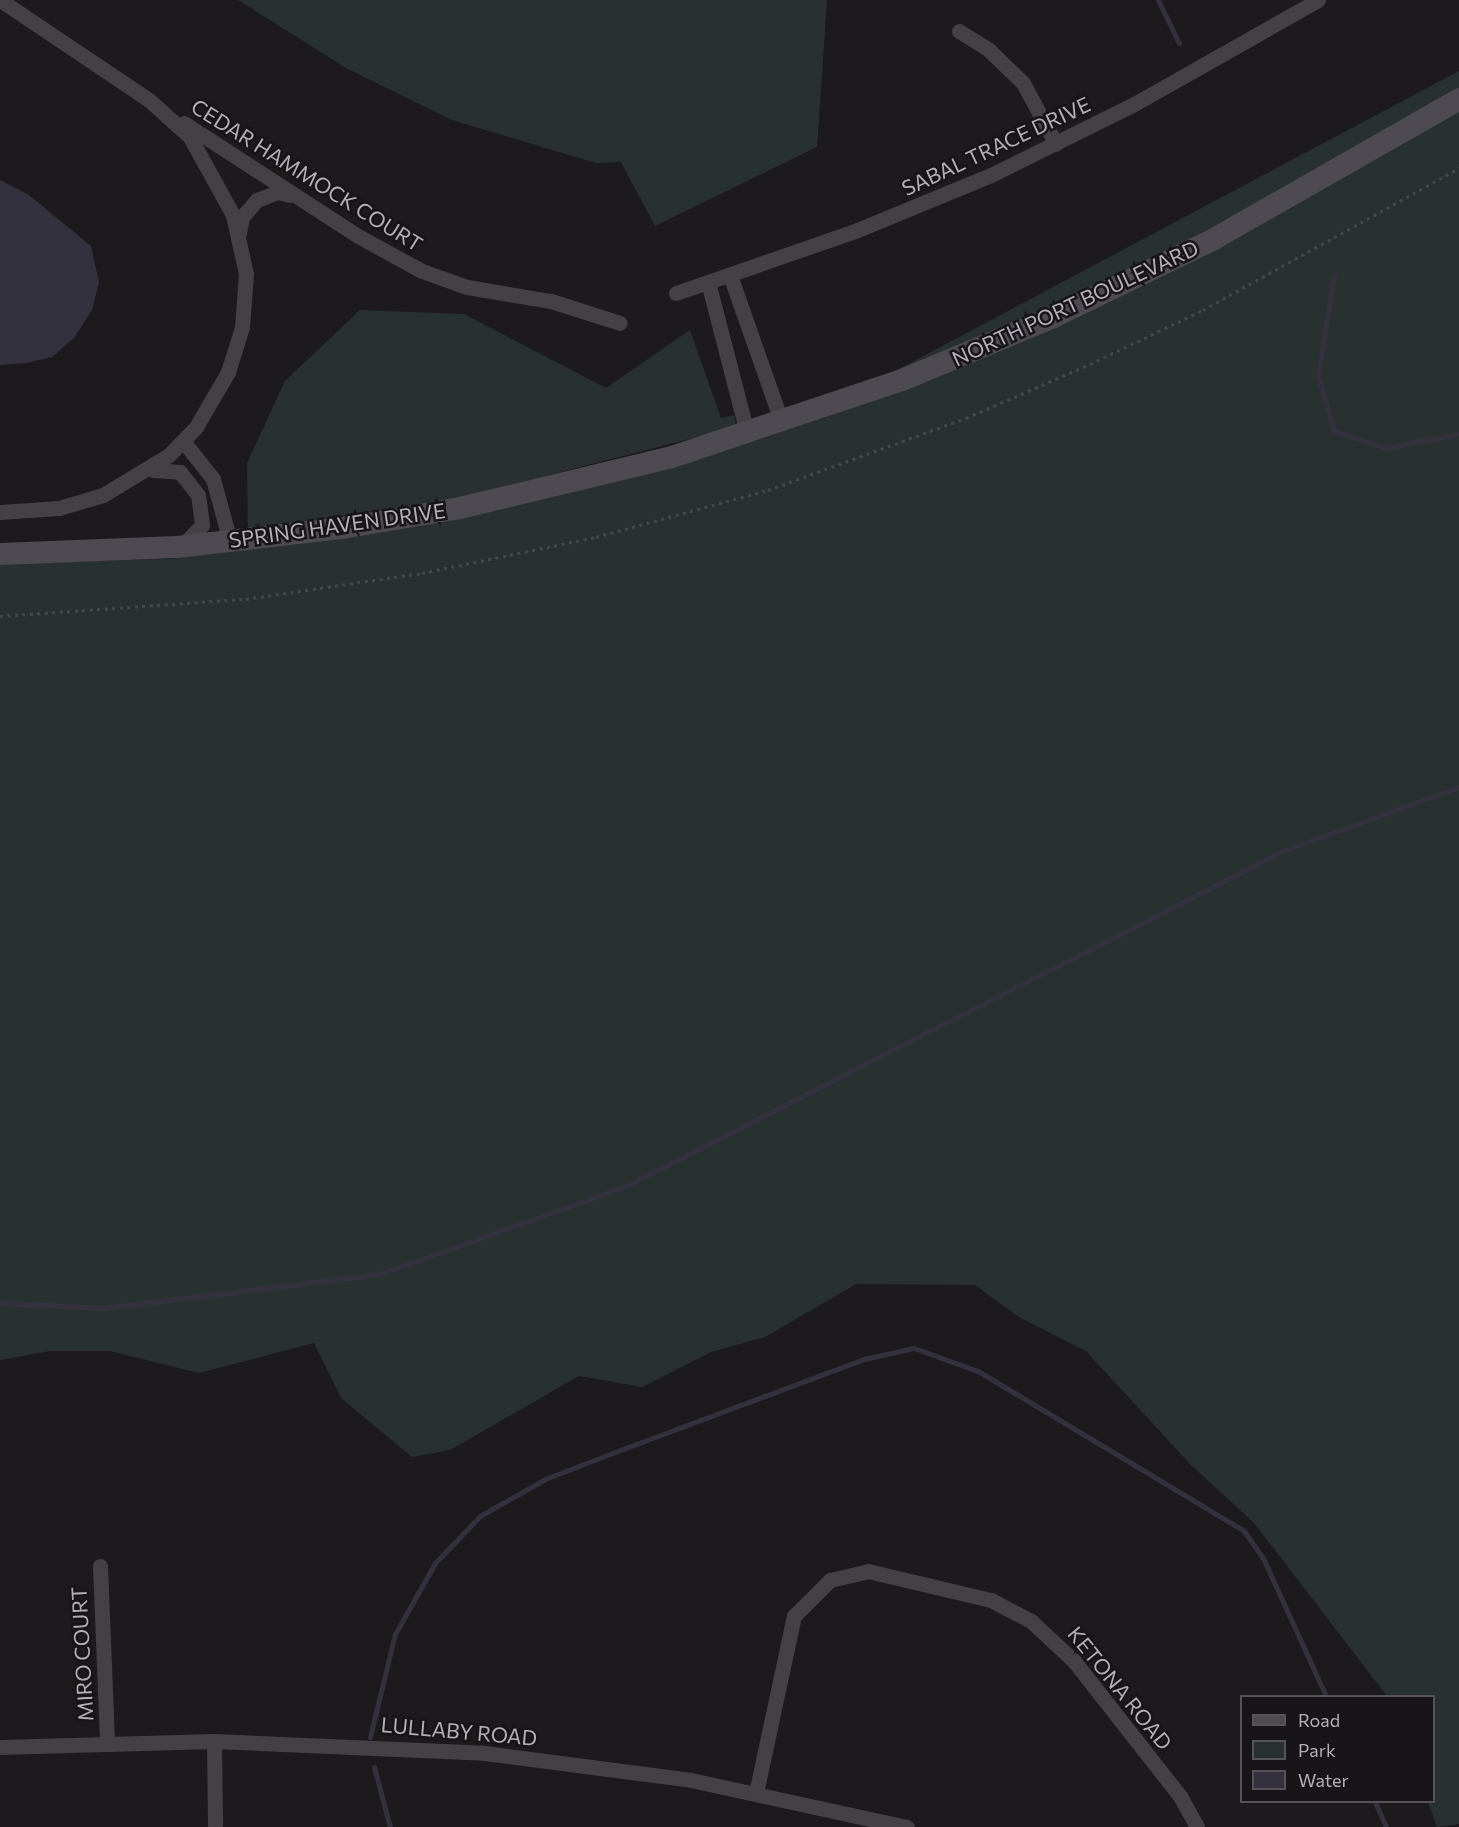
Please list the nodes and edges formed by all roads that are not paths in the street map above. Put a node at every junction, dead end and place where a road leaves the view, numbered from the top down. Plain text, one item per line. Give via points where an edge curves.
1 (0, 0) edge
2 (1318, 0) edge
3 (959, 31) dead end
4 (1459, 99) edge
5 (149, 100) junction
6 (1056, 144) junction
7 (296, 196) junction
8 (239, 233) junction
9 (730, 275) junction
10 (708, 282) junction
11 (676, 293) dead end
12 (620, 323) dead end
13 (748, 329) junction
14 (722, 338) junction
15 (781, 421) junction
16 (747, 434) junction
17 (183, 441) junction
18 (669, 458) joint
19 (150, 471) junction
20 (0, 512) edge
21 (230, 541) junction
22 (177, 547) junction
23 (0, 554) edge
24 (100, 1566) dead end
25 (107, 1740) junction
26 (214, 1741) junction
27 (0, 1747) edge
28 (756, 1793) junction
29 (214, 1827) edge
30 (908, 1827) edge
31 (1197, 1827) edge

1 - 5 street
2 - 6 street, SABAL TRACE DRIVE
3 - 6 street via 1012,70
4 - 15 street, NORTH PORT BOULEVARD via 1125,284 974,351
5 - 7 street, CEDAR HAMMOCK COURT
5 - 8 street via 206,159
6 - 9 street, SABAL TRACE DRIVE via 877,222
7 - 8 street via 278,192 257,200 242,217
7 - 12 street, CEDAR HAMMOCK COURT via 378,249 442,279 492,293 551,300
8 - 17 street via 246,302 235,353 217,395
9 - 10 street, SABAL TRACE DRIVE
9 - 13 street
10 - 11 street, SABAL TRACE DRIVE
10 - 14 street
13 - 14 street
13 - 15 street
14 - 16 street
15 - 16 street, NORTH PORT BOULEVARD
16 - 18 street, NORTH PORT BOULEVARD
17 - 19 street
17 - 21 street via 213,479
18 - 21 street, SPRING HAVEN DRIVE via 460,508
19 - 20 street via 81,502
19 - 22 street via 170,467 180,471 198,495 199,534
21 - 22 street, SPRING HAVEN DRIVE
22 - 23 street, SPRING HAVEN DRIVE
24 - 25 street, MIRO COURT
25 - 26 street, LULLABY ROAD
25 - 27 street, LULLABY ROAD
26 - 28 street, LULLABY ROAD via 484,1753
26 - 29 street
28 - 30 street, LULLABY ROAD
28 - 31 street, KETONA ROAD via 794,1616 830,1580 868,1571 991,1600 1031,1621 1074,1661 1180,1796

